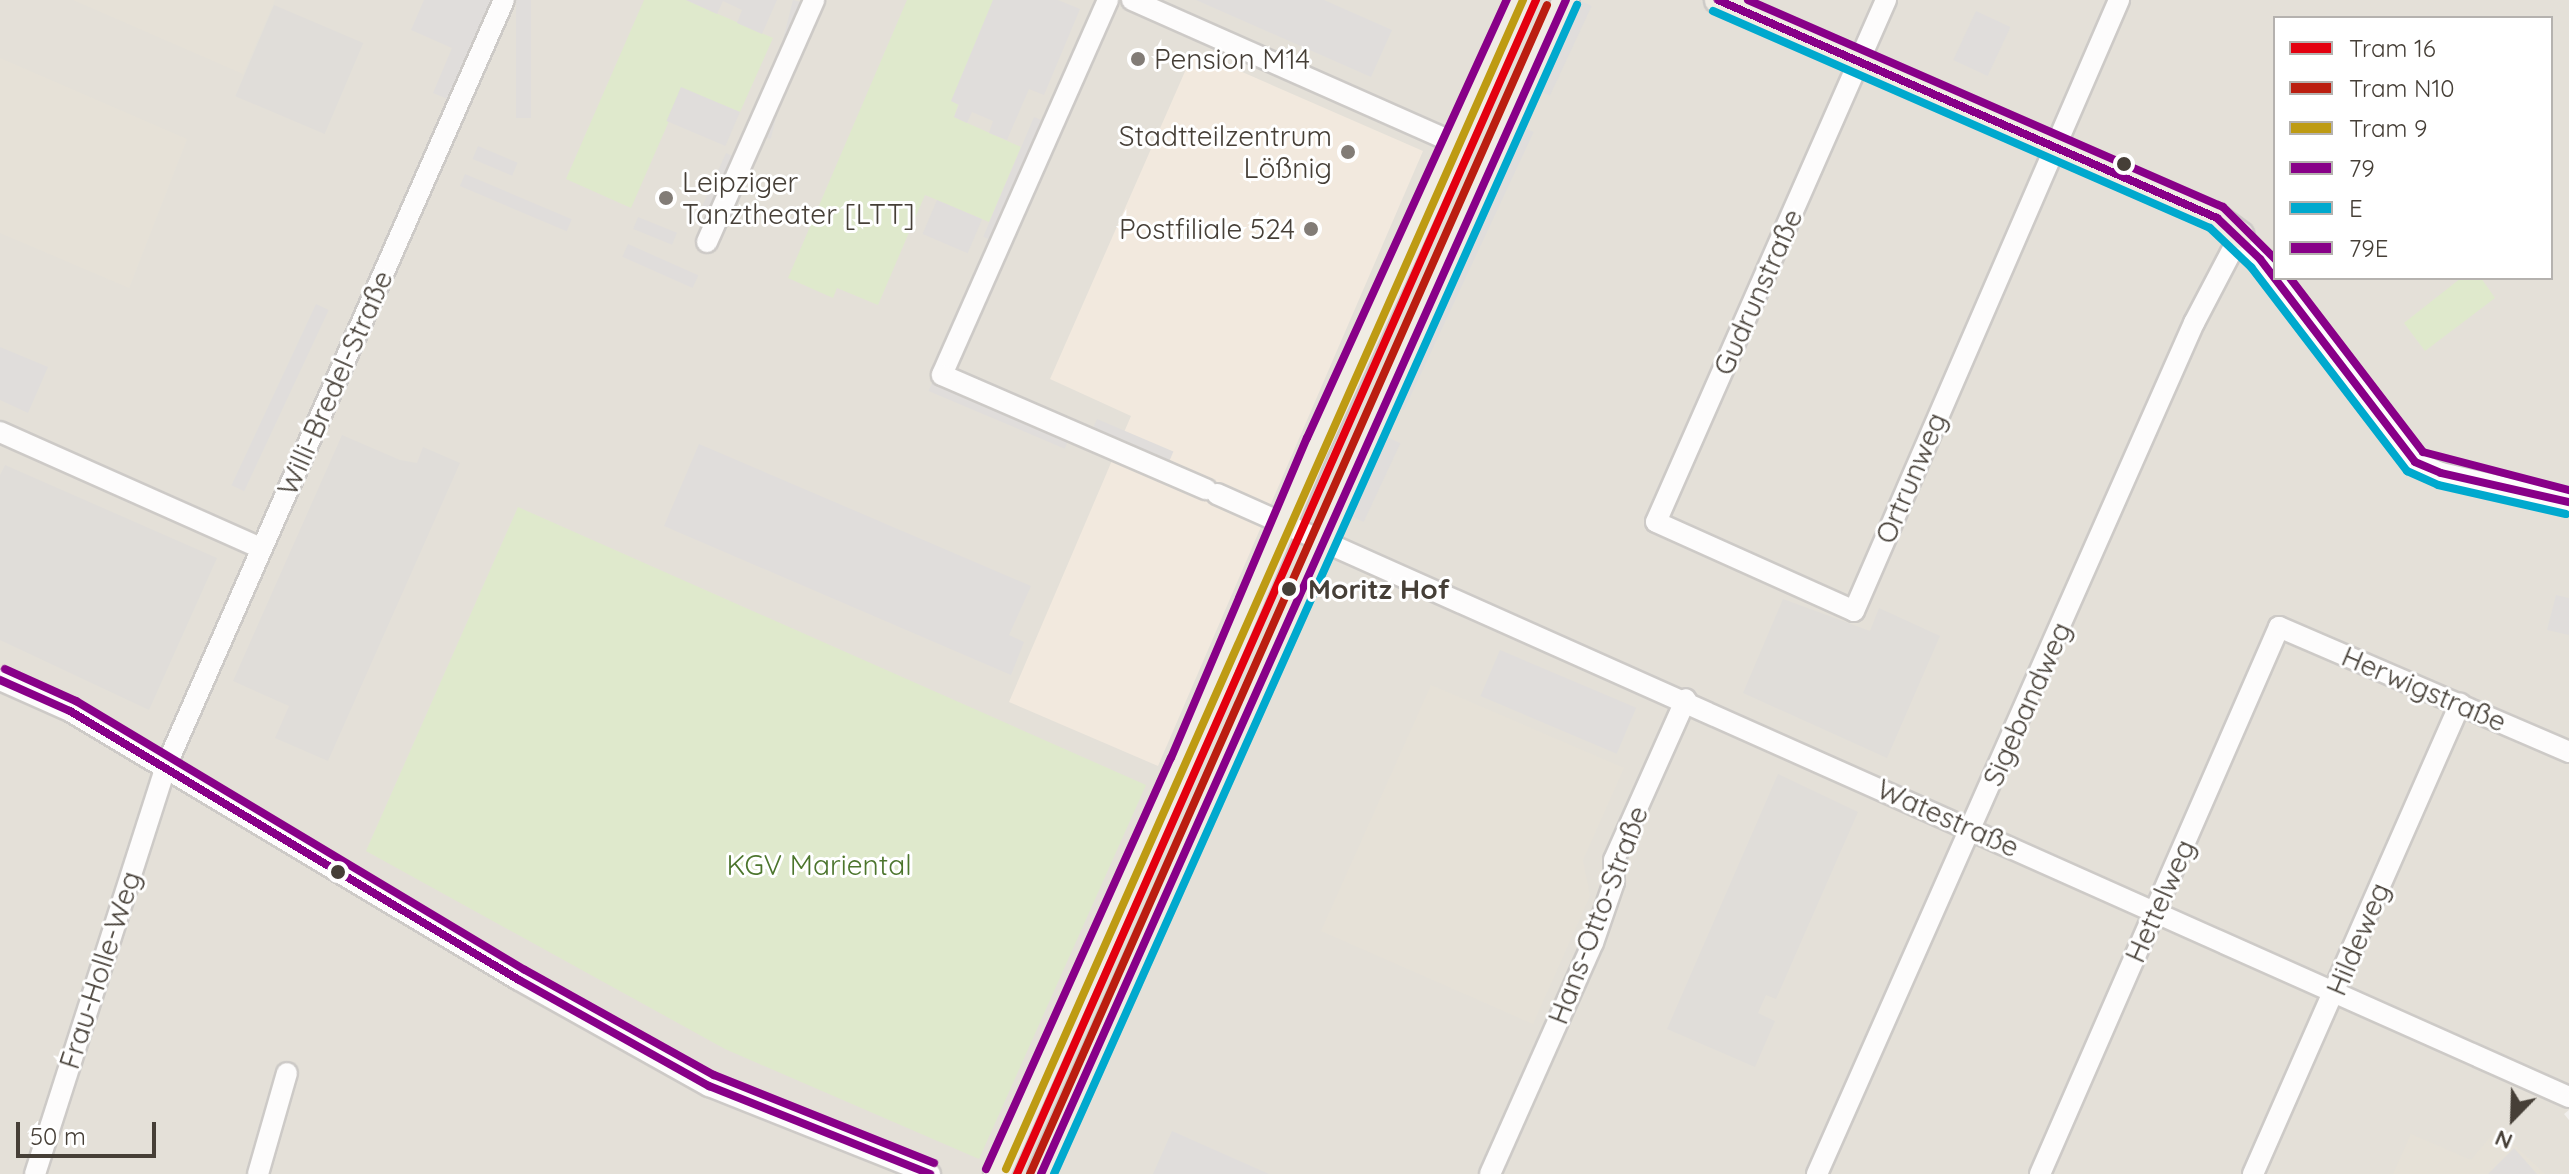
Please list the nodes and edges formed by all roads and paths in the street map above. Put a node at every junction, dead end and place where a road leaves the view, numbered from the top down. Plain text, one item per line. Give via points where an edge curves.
1 (504, 0) edge
2 (814, 0) edge
3 (1108, 0) edge
4 (1132, 0) edge
5 (1520, 0) edge
6 (1566, 0) edge
7 (1718, 0) edge
8 (1886, 0) edge
9 (2119, 0) edge
10 (1859, 62) junction
11 (1454, 143) junction
12 (2054, 147) junction
13 (2240, 235) junction
14 (707, 242) dead end
15 (2273, 278) edge
16 (2275, 280) edge
17 (0, 432) edge
18 (2569, 502) edge
19 (1283, 522) junction
20 (1656, 522) joint
21 (1327, 540) junction
22 (261, 548) junction
23 (2279, 627) joint
24 (0, 680) edge
25 (1686, 699) junction
26 (2460, 704) junction
27 (2569, 752) edge
28 (166, 766) junction
29 (1972, 830) junction
30 (2156, 910) junction
31 (2336, 990) junction
32 (287, 1073) dead end
33 (2569, 1097) edge
34 (35, 1174) edge
35 (258, 1174) edge
36 (930, 1174) edge
37 (997, 1174) edge
38 (1041, 1174) edge
39 (1490, 1174) edge
40 (1817, 1174) edge
41 (2040, 1174) edge
42 (2253, 1174) edge

1 - 22 street, Willi-Bredel-Straße
2 - 14 street
3 - 19 street, Watestraße via 942,375
4 - 11 street
5 - 11 main road
6 - 21 main road via 1409,343
7 - 10 main road
8 - 10 street, Gudrunstraße
9 - 12 street
10 - 12 main road
10 - 20 street, Gudrunstraße
11 - 19 main road
12 - 13 main road via 2217,218
12 - 20 street, Ortrunweg via 1854,611
13 - 15 street
13 - 29 street, Sigebandweg via 2194,323
16 - 18 street via 2415,462 2441,473
17 - 22 street
19 - 21 street, Watestraße
19 - 37 main road via 1182,763
21 - 25 street, Watestraße
21 - 38 main road
22 - 28 street, Willi-Bredel-Straße
23 - 26 street, Herwigstraße
23 - 30 street, Hettelweg
24 - 28 street via 70,711
25 - 29 street, Watestraße
25 - 39 street, Hans-Otto-Straße via 1614,860 1614,882 1593,943
26 - 27 street, Herwigstraße
26 - 31 street, Hildeweg
28 - 34 street, Frau-Holle-Weg
28 - 36 street via 519,980 709,1086
29 - 30 street, Watestraße
29 - 40 street, Sigebandweg
30 - 31 street, Watestraße
30 - 41 street, Hettelweg
31 - 33 street, Watestraße
31 - 42 street, Hildeweg
32 - 35 street

